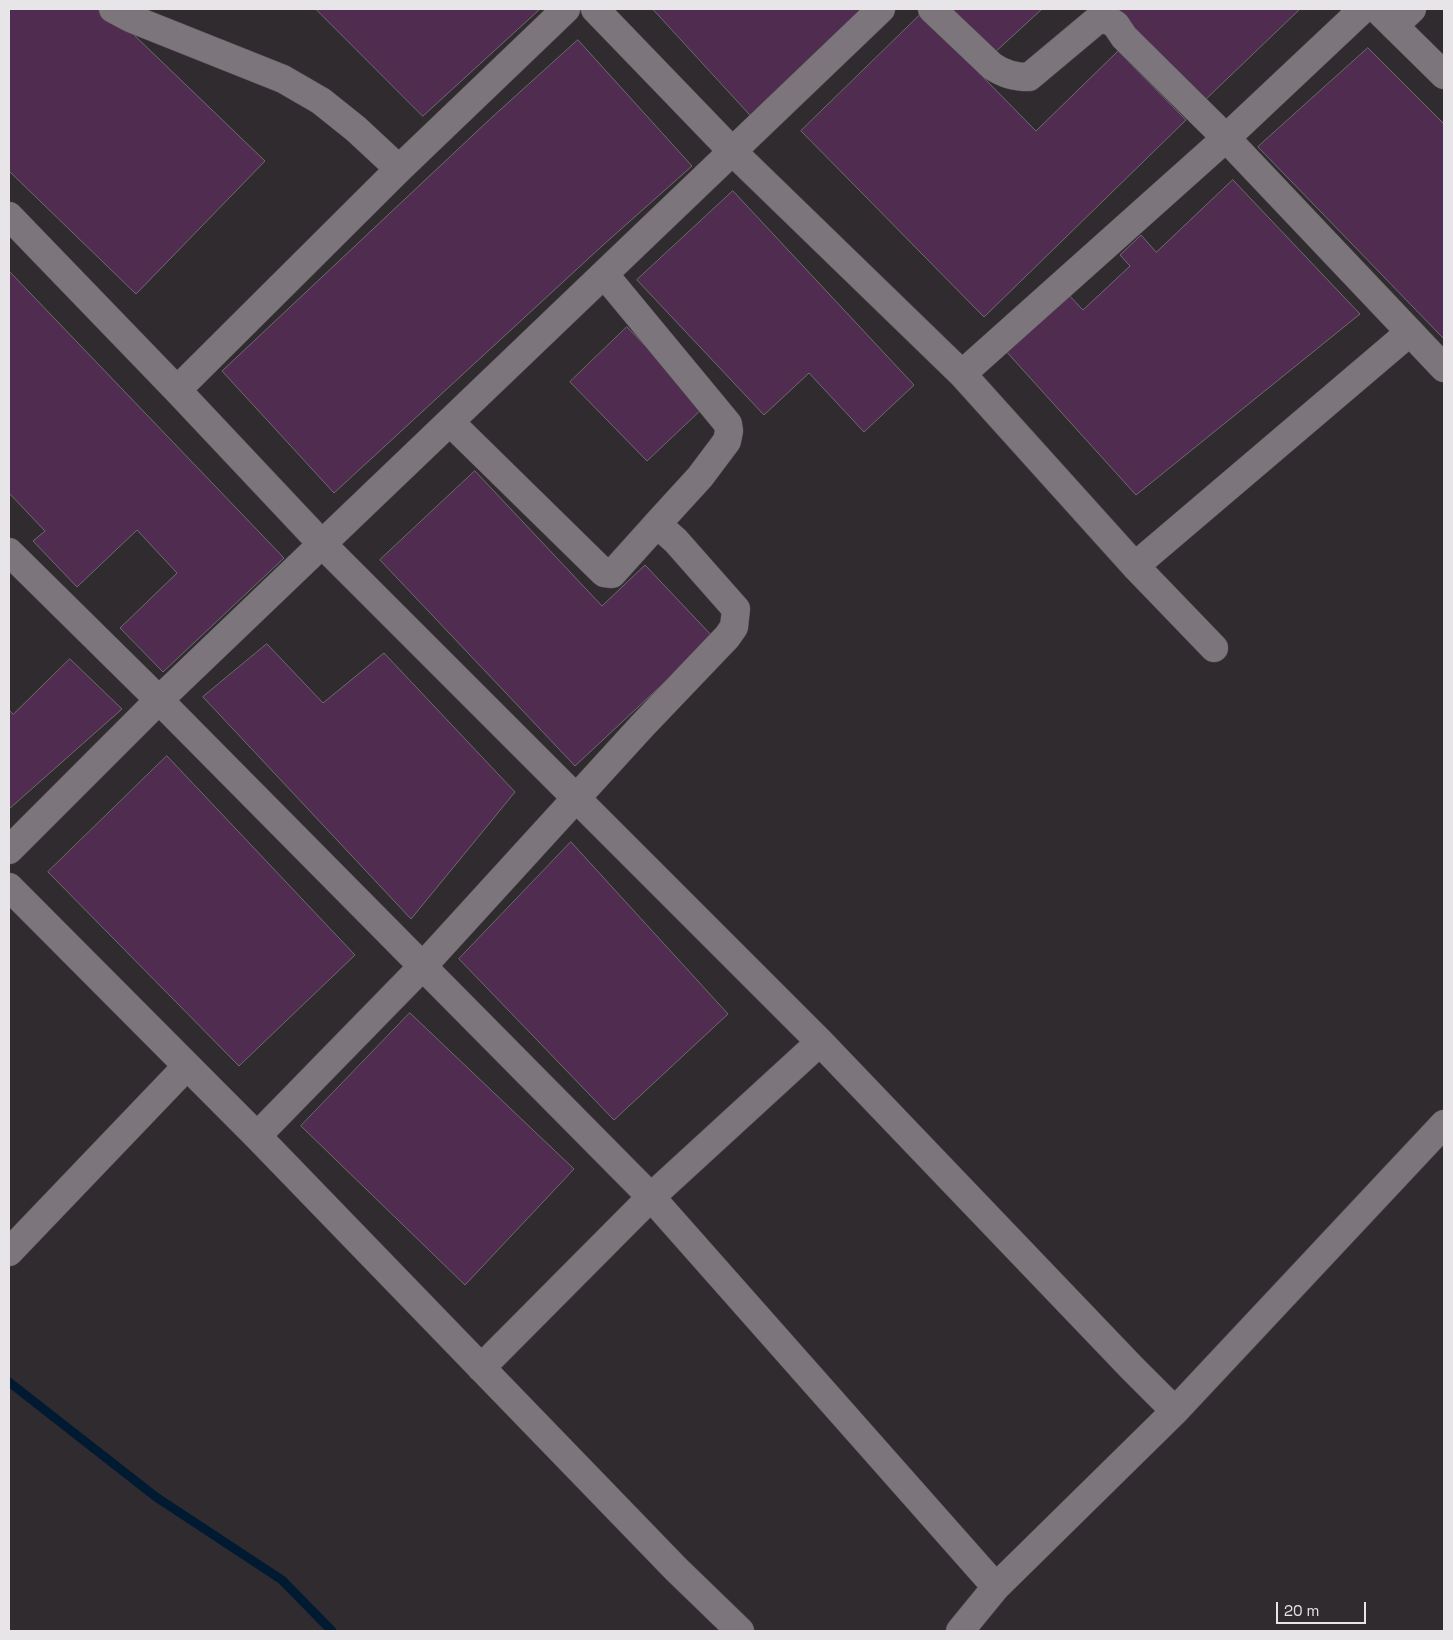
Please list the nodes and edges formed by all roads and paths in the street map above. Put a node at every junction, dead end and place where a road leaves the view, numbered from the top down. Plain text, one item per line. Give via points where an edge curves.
1 (113, 9) edge
2 (566, 9) edge
3 (595, 9) edge
4 (881, 9) edge
5 (932, 9) edge
6 (1363, 9) edge
7 (1394, 14) edge
8 (1444, 76) edge
9 (1226, 138) junction
10 (732, 151) junction
11 (399, 169) junction
12 (9, 216) edge
13 (604, 274) junction
14 (1410, 332) junction
15 (1444, 368) edge
16 (962, 374) junction
17 (177, 390) junction
18 (450, 422) junction
19 (657, 524) junction
20 (322, 544) junction
21 (9, 552) edge
22 (1135, 566) junction
23 (1214, 648) dead end
24 (159, 700) junction
25 (577, 799) junction
26 (9, 850) edge
27 (9, 887) edge
28 (422, 966) junction
29 (820, 1042) junction
30 (187, 1066) junction
31 (1444, 1124) edge
32 (257, 1136) junction
33 (651, 1197) junction
34 (9, 1252) edge
35 (481, 1368) junction
36 (1175, 1410) junction
37 (996, 1588) junction
38 (740, 1631) edge
39 (960, 1631) edge

1 - 11 street via 283,79 321,101
2 - 11 street
3 - 10 street
4 - 10 street
5 - 9 street via 992,66 1015,77 1029,77 1096,21 1107,19
6 - 9 street
7 - 8 street
9 - 14 street
9 - 16 street
10 - 13 street
10 - 16 street
11 - 17 street
12 - 17 street
13 - 18 street
13 - 19 street via 728,424 727,441 700,477
14 - 15 street
14 - 22 street
16 - 22 street
17 - 20 street
18 - 19 street via 604,573 612,574
18 - 20 street
19 - 25 street via 736,609 734,626
20 - 24 street
20 - 25 street
21 - 24 street
22 - 23 street
24 - 26 street
24 - 28 street
25 - 28 street
25 - 29 street
27 - 30 street
28 - 32 street
28 - 33 street
29 - 33 street
29 - 36 street
30 - 32 street
30 - 34 street
31 - 36 street
32 - 35 street
33 - 35 street
33 - 37 street
35 - 38 street
36 - 37 street
37 - 39 street

